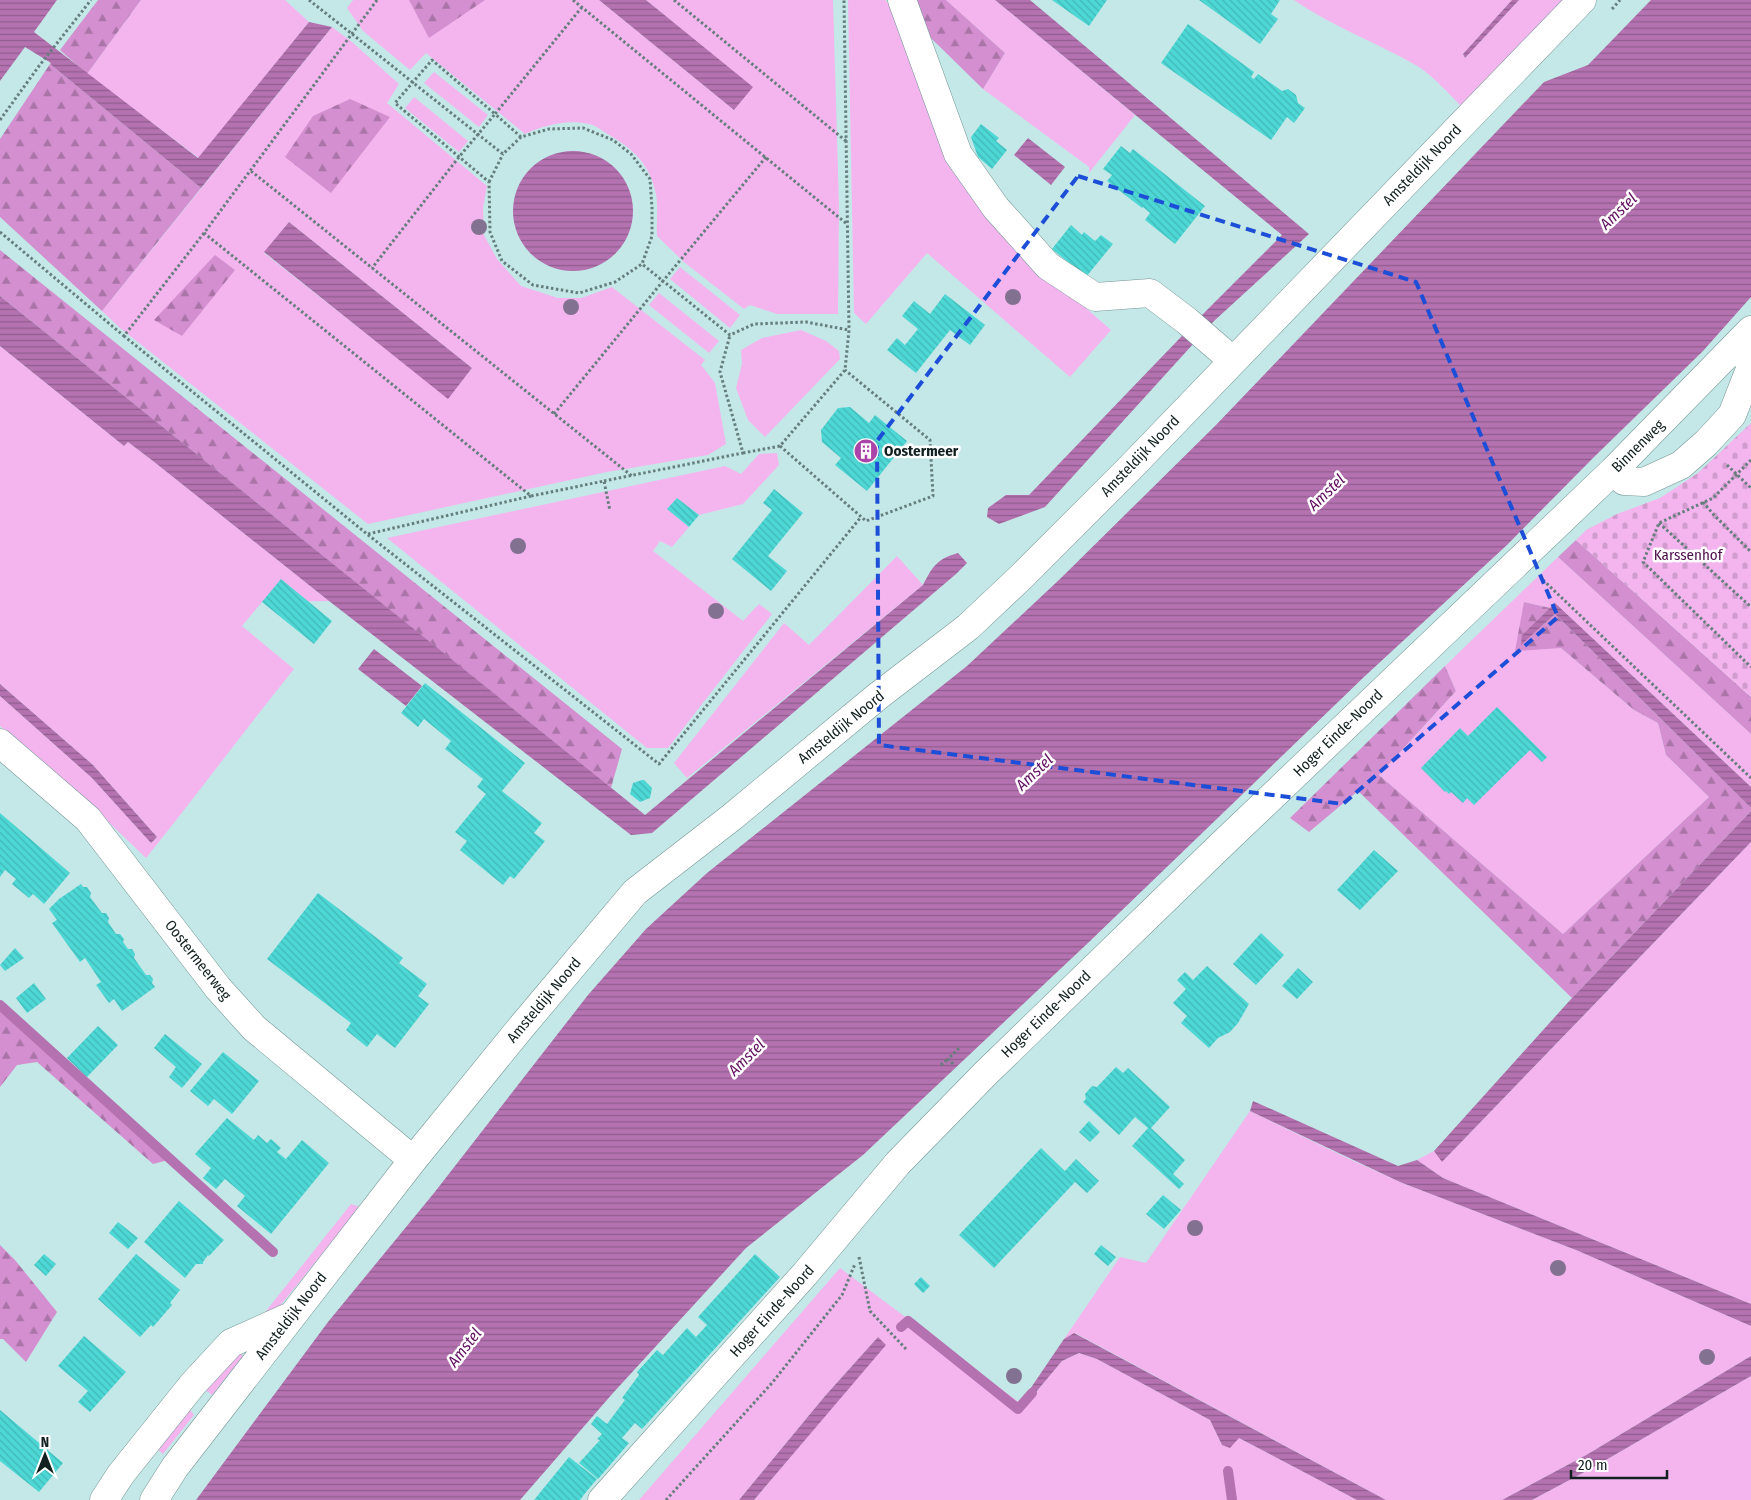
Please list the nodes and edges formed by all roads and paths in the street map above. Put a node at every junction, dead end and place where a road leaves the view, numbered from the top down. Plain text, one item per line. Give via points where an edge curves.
1 (91, 0) edge
2 (309, 0) edge
3 (377, 0) edge
4 (573, 0) edge
5 (674, 0) edge
6 (844, 0) edge
7 (902, 0) edge
8 (1582, 0) edge
9 (582, 7) junction
10 (350, 34) junction
11 (412, 82) junction
12 (495, 114) junction
13 (0, 120) edge
14 (478, 135) junction
15 (521, 137) junction
16 (846, 141) junction
17 (502, 154) junction
18 (459, 157) junction
19 (766, 157) junction
20 (251, 171) junction
21 (489, 182) junction
22 (847, 224) junction
23 (0, 232) edge
24 (204, 233) junction
25 (642, 264) junction
26 (372, 268) junction
27 (663, 281) junction
28 (849, 330) junction
29 (730, 335) junction
30 (124, 336) junction
31 (1745, 337) edge
32 (1232, 360) junction
33 (845, 370) junction
34 (554, 414) junction
35 (780, 446) junction
36 (743, 453) junction
37 (1751, 460) edge
38 (1613, 471) junction
39 (632, 476) junction
40 (604, 481) junction
41 (530, 496) junction
42 (1703, 502) junction
43 (610, 511) dead end
44 (861, 517) junction
45 (1659, 523) junction
46 (367, 534) junction
47 (1751, 552) edge
48 (1523, 558) junction
49 (1751, 607) edge
50 (1751, 666) edge
51 (0, 743) edge
52 (1751, 778) edge
53 (960, 1047) dead end
54 (948, 1059) junction
55 (941, 1065) dead end
56 (959, 1069) dead end
57 (413, 1160) junction
58 (859, 1255) dead end
59 (292, 1316) junction
60 (121, 1474) junction
61 (155, 1498) edge
62 (104, 1500) edge
63 (602, 1500) edge
64 (666, 1500) edge

1 - 13 path
2 - 10 path
3 - 10 path
4 - 9 path
5 - 16 path
6 - 16 path
7 - 32 street via 958,154 996,208 1048,266 1095,297 1150,293
8 - 32 street, Amsteldijk Noord
9 - 12 path
9 - 19 path
10 - 11 path
10 - 20 path
11 - 12 path via 432,60
11 - 14 path
11 - 18 path via 395,103
12 - 14 path
12 - 15 path
14 - 17 path
14 - 18 path
15 - 17 path
15 - 25 path via 549,129 583,128 613,140 631,154 650,179 652,236
16 - 22 path
17 - 21 path
18 - 21 path
18 - 26 path
19 - 22 path
19 - 27 path
20 - 24 path
20 - 26 path
21 - 25 path via 490,232 502,261 533,285 579,293 615,282
22 - 28 path
23 - 30 path
24 - 30 path
24 - 41 path
25 - 27 path
26 - 34 path
27 - 29 path
27 - 34 path
28 - 29 path via 806,322 754,324
28 - 33 path
29 - 36 path via 720,372
30 - 46 path
31 - 38 street, Binnenweg
31 - 38 street via 1750,369 1732,415 1706,443 1681,465 1644,482 1624,481
32 - 57 street, Amsteldijk Noord via 1028,570 968,627 635,892
33 - 35 path
33 - 44 path via 930,440 933,496 866,521
34 - 39 path
35 - 36 path
35 - 44 path
36 - 39 path
37 - 42 path via 1713,498
38 - 48 street, Binnenweg
39 - 40 path
40 - 41 path
40 - 43 path
41 - 46 path
42 - 45 path
42 - 47 path
44 - 46 path via 659,764
45 - 49 path
45 - 50 path via 1644,562
48 - 52 path
48 - 63 street, Hoger Einde-Noord via 1203,862 898,1163 805,1274
51 - 57 street, Oostermeerweg via 88,819 218,988 254,1028
53 - 54 path
54 - 55 path
54 - 56 path
57 - 59 street, Amsteldijk Noord
58 - 64 path via 842,1295 772,1383
59 - 60 street via 231,1343 193,1384
59 - 61 street, Amsteldijk Noord via 174,1467
60 - 61 street
60 - 62 street

